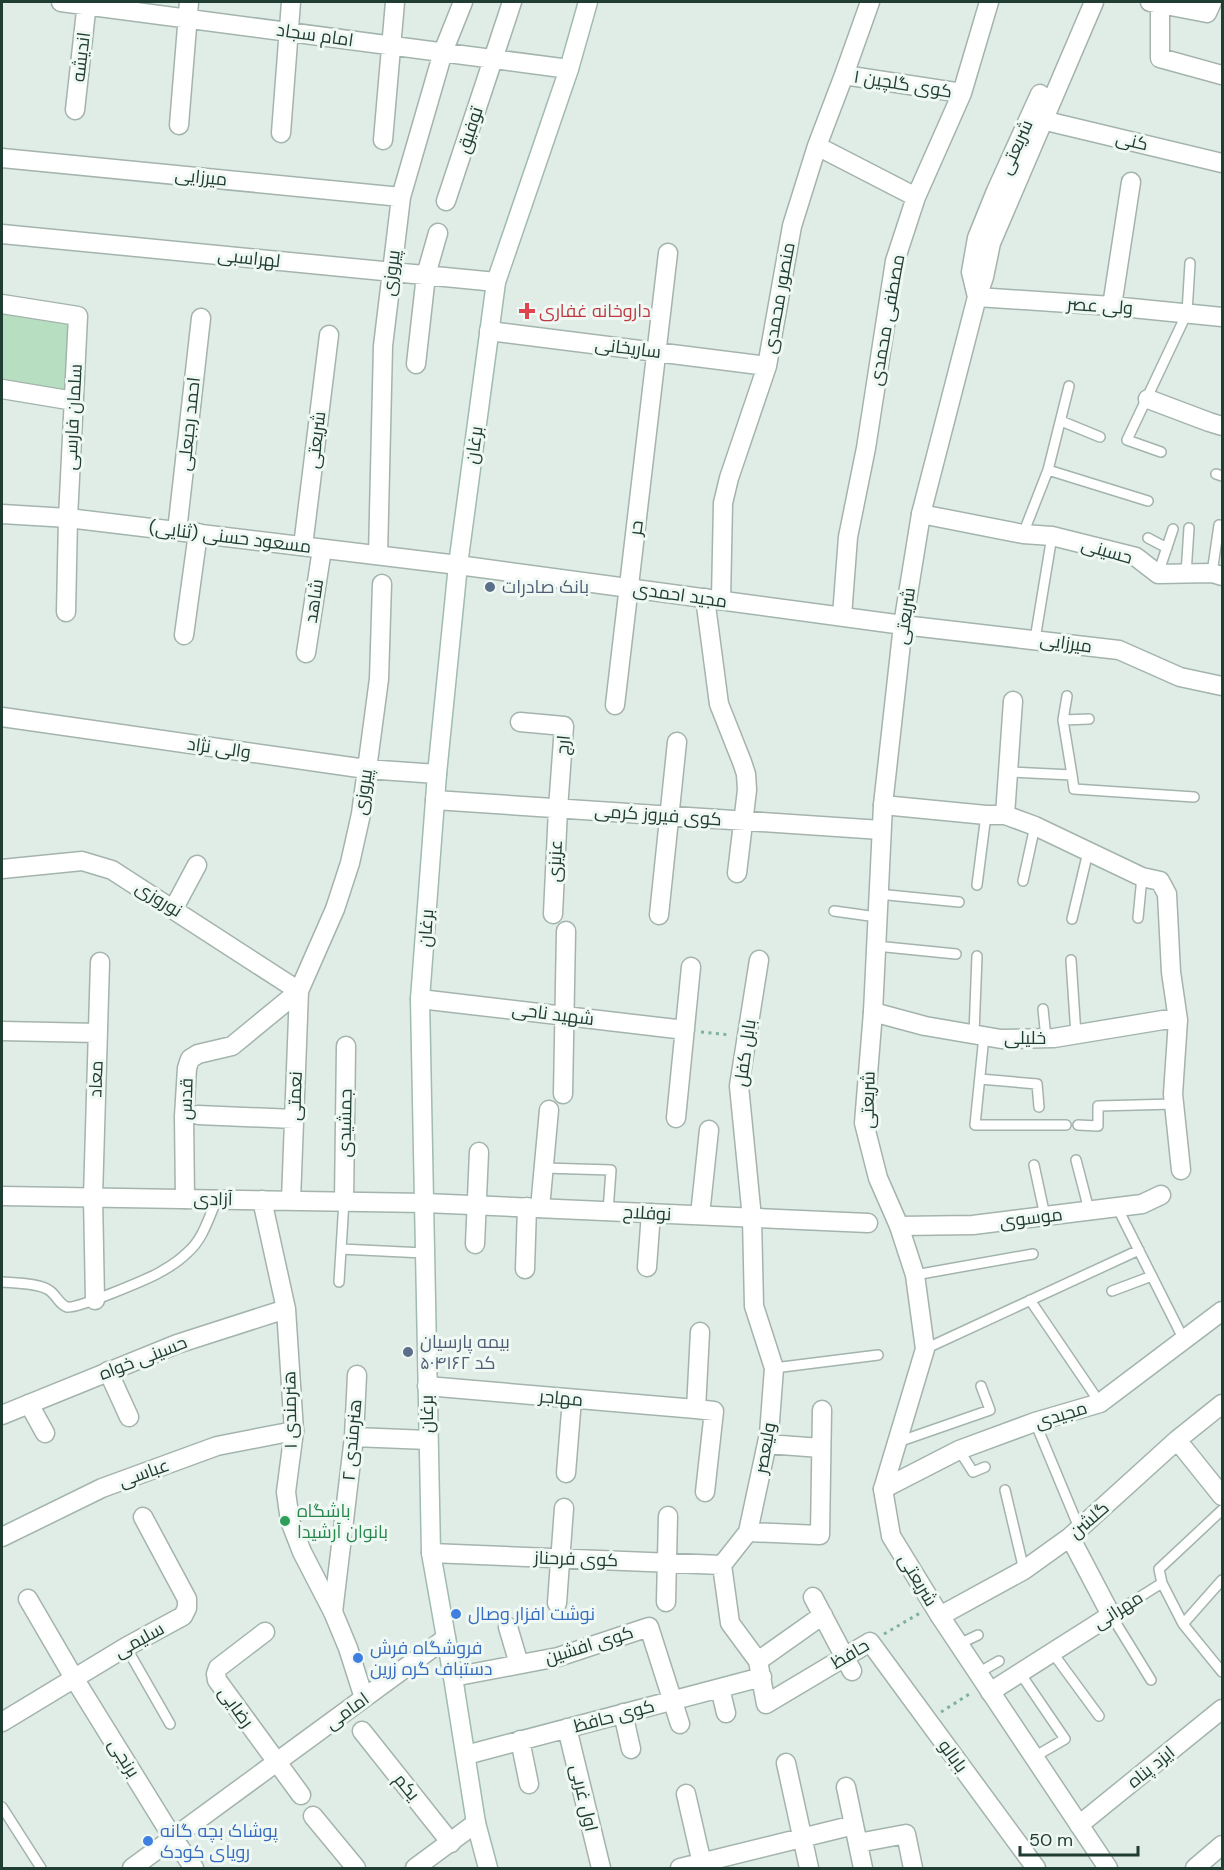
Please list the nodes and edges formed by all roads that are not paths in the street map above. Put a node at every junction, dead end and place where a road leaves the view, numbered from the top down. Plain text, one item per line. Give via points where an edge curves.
1 (61, 2) edge
2 (291, 2) edge
3 (395, 2) edge
4 (463, 2) edge
5 (512, 2) edge
6 (588, 2) edge
7 (870, 2) edge
8 (989, 2) edge
9 (1081, 2) edge
10 (1094, 2) edge
11 (1155, 2) edge
12 (87, 3) edge
13 (1210, 7) edge
14 (189, 10) edge
15 (289, 32) junction
16 (391, 46) junction
17 (443, 52) junction
18 (494, 59) junction
19 (569, 69) junction
20 (844, 75) junction
21 (1222, 75) edge
22 (962, 93) junction
23 (75, 110) dead end
24 (1042, 120) junction
25 (179, 124) dead end
26 (281, 133) dead end
27 (383, 140) dead end
28 (817, 146) junction
29 (2, 158) edge
30 (1222, 162) edge
31 (1131, 182) dead end
32 (401, 197) junction
33 (916, 197) junction
34 (446, 201) dead end
35 (438, 233) dead end
36 (2, 234) edge
37 (668, 253) dead end
38 (1190, 263) dead end
39 (391, 272) junction
40 (426, 275) junction
41 (496, 282) junction
42 (977, 297) junction
43 (2, 304) edge
44 (1112, 306) junction
45 (1187, 313) junction
46 (1222, 317) edge
47 (201, 318) dead end
48 (489, 331) junction
49 (329, 335) dead end
50 (657, 352) junction
51 (416, 364) dead end
52 (767, 366) junction
53 (1069, 386) dead end
54 (2, 389) edge
55 (1148, 399) junction
56 (74, 401) junction
57 (1061, 421) junction
58 (1222, 426) edge
59 (1100, 437) dead end
60 (1161, 452) dead end
61 (1048, 470) junction
62 (1148, 501) dead end
63 (2, 514) edge
64 (921, 514) junction
65 (68, 518) junction
66 (1220, 525) dead end
67 (1189, 528) dead end
68 (1173, 529) dead end
69 (177, 531) junction
70 (198, 533) junction
71 (1023, 534) junction
72 (1052, 536) junction
73 (1148, 538) dead end
74 (303, 546) junction
75 (1167, 548) junction
76 (322, 549) junction
77 (378, 555) junction
78 (458, 565) junction
79 (1158, 574) junction
80 (1185, 574) junction
81 (1217, 574) edge
82 (382, 584) dead end
83 (629, 588) junction
84 (713, 599) junction
85 (66, 612) dead end
86 (842, 616) junction
87 (903, 625) junction
88 (184, 635) dead end
89 (1035, 639) junction
90 (306, 653) dead end
91 (1222, 686) edge
92 (1067, 696) dead end
93 (1013, 701) dead end
94 (615, 705) dead end
95 (2, 717) edge
96 (1089, 719) dead end
97 (1063, 720) junction
98 (520, 722) dead end
99 (677, 741) dead end
100 (366, 769) junction
101 (1009, 772) junction
102 (437, 774) junction
103 (1072, 775) junction
104 (1194, 797) dead end
105 (435, 800) junction
106 (883, 805) junction
107 (558, 808) junction
108 (986, 815) junction
109 (1005, 815) junction
110 (669, 816) junction
111 (743, 820) junction
112 (1035, 826) junction
113 (881, 830) junction
114 (1088, 852) junction
115 (197, 865) dead end
116 (2, 869) edge
117 (737, 873) dead end
118 (1142, 877) junction
119 (1023, 881) dead end
120 (977, 885) dead end
121 (878, 894) junction
122 (959, 902) dead end
123 (174, 909) junction
124 (834, 911) dead end
125 (553, 914) dead end
126 (659, 915) dead end
127 (877, 917) junction
128 (1138, 918) dead end
129 (1072, 919) dead end
130 (566, 931) dead end
131 (876, 946) junction
132 (956, 954) dead end
133 (976, 956) dead end
134 (759, 960) dead end
135 (1071, 960) dead end
136 (100, 962) dead end
137 (691, 967) dead end
138 (299, 991) junction
139 (420, 999) junction
140 (1043, 1009) dead end
141 (873, 1012) junction
142 (565, 1016) junction
143 (1178, 1020) junction
144 (685, 1030) junction
145 (2, 1031) edge
146 (98, 1032) junction
147 (979, 1035) junction
148 (1076, 1035) junction
149 (1046, 1038) junction
150 (346, 1046) dead end
151 (980, 1079) junction
152 (563, 1094) dead end
153 (1174, 1104) junction
154 (1039, 1107) dead end
155 (549, 1110) dead end
156 (198, 1115) dead end
157 (675, 1118) dead end
158 (294, 1119) junction
159 (1066, 1125) dead end
160 (1078, 1125) dead end
161 (710, 1130) dead end
162 (479, 1152) dead end
163 (1076, 1160) dead end
164 (1034, 1165) dead end
165 (544, 1167) junction
166 (1181, 1170) dead end
167 (1161, 1195) dead end
168 (2, 1196) edge
169 (93, 1197) junction
170 (184, 1199) junction
171 (217, 1199) junction
172 (261, 1200) junction
173 (291, 1200) junction
174 (344, 1201) junction
175 (425, 1203) junction
176 (476, 1205) junction
177 (1117, 1207) junction
178 (534, 1208) junction
179 (1089, 1210) junction
180 (608, 1211) junction
181 (651, 1213) junction
182 (700, 1215) junction
183 (1045, 1216) junction
184 (753, 1218) junction
185 (868, 1223) dead end
186 (899, 1226) junction
187 (475, 1244) dead end
188 (341, 1249) junction
189 (1139, 1250) junction
190 (424, 1253) junction
191 (1033, 1254) dead end
192 (647, 1267) dead end
193 (525, 1269) dead end
194 (915, 1275) junction
195 (1152, 1276) junction
196 (2, 1282) edge
197 (339, 1282) dead end
198 (1112, 1291) dead end
199 (95, 1300) junction
200 (1030, 1300) junction
201 (286, 1309) junction
202 (1222, 1311) edge
203 (700, 1332) dead end
204 (1184, 1340) junction
205 (925, 1349) junction
206 (878, 1355) dead end
207 (774, 1368) junction
208 (108, 1371) junction
209 (357, 1375) dead end
210 (427, 1386) junction
211 (981, 1386) dead end
212 (572, 1399) junction
213 (1100, 1403) junction
214 (29, 1404) junction
215 (1222, 1404) edge
216 (696, 1409) junction
217 (822, 1410) dead end
218 (2, 1415) edge
219 (129, 1417) dead end
220 (1035, 1422) junction
221 (294, 1431) junction
222 (45, 1432) dead end
223 (354, 1437) junction
224 (428, 1440) junction
225 (1177, 1440) junction
226 (896, 1443) junction
227 (767, 1444) junction
228 (821, 1448) junction
229 (959, 1450) junction
230 (985, 1467) dead end
231 (566, 1473) dead end
232 (883, 1489) junction
233 (1005, 1490) dead end
234 (705, 1492) dead end
235 (1222, 1496) edge
236 (564, 1508) dead end
237 (1222, 1510) edge
238 (668, 1516) dead end
239 (142, 1517) dead end
240 (748, 1532) junction
241 (1075, 1533) junction
242 (2, 1537) edge
243 (431, 1553) junction
244 (560, 1558) junction
245 (667, 1563) junction
246 (722, 1565) junction
247 (1024, 1570) junction
248 (1222, 1580) edge
249 (1162, 1583) junction
250 (813, 1597) dead end
251 (28, 1599) dead end
252 (666, 1602) dead end
253 (557, 1603) dead end
254 (937, 1611) junction
255 (333, 1612) junction
256 (823, 1615) junction
257 (1111, 1615) junction
258 (1183, 1624) junction
259 (508, 1627) dead end
260 (265, 1632) dead end
261 (978, 1635) dead end
262 (446, 1638) junction
263 (870, 1642) joint
264 (959, 1644) junction
265 (126, 1647) junction
266 (1052, 1652) junction
267 (999, 1661) dead end
268 (519, 1664) junction
269 (849, 1664) junction
270 (1221, 1668) edge
271 (760, 1669) junction
272 (1020, 1673) junction
273 (453, 1677) junction
274 (74, 1678) junction
275 (1152, 1680) dead end
276 (985, 1683) junction
277 (720, 1688) junction
278 (364, 1698) junction
279 (673, 1700) junction
280 (1222, 1709) edge
281 (623, 1713) junction
282 (726, 1713) dead end
283 (1099, 1716) dead end
284 (2, 1722) edge
285 (170, 1724) dead end
286 (680, 1724) dead end
287 (567, 1728) junction
288 (362, 1731) dead end
289 (520, 1740) junction
290 (631, 1749) dead end
291 (466, 1755) junction
292 (1034, 1757) junction
293 (276, 1762) junction
294 (786, 1763) dead end
295 (529, 1784) dead end
296 (846, 1788) dead end
297 (686, 1794) dead end
298 (301, 1795) dead end
299 (2, 1807) edge
300 (313, 1816) dead end
301 (476, 1823) junction
302 (1079, 1824) junction
303 (854, 1825) junction
304 (173, 1838) junction
305 (802, 1838) junction
306 (451, 1843) junction
307 (858, 1844) junction
308 (1222, 1845) edge
309 (702, 1866) edge
310 (41, 1869) edge
311 (132, 1869) edge
312 (194, 1869) edge
313 (356, 1869) edge
314 (415, 1869) edge
315 (488, 1869) edge
316 (601, 1869) edge
317 (680, 1869) edge
318 (809, 1869) edge
319 (863, 1869) edge
320 (913, 1869) edge
321 (1036, 1869) edge
322 (1108, 1869) edge
323 (1195, 1869) edge

1 - 12 street, امام سجاد
2 - 15 street
3 - 16 street
4 - 17 street, پیروزی
5 - 18 street, توفیق
6 - 19 street, برغان
7 - 20 street, منصور محمدی
8 - 22 street, مصطفی محمدی
9 - 42 street, شریعتی via 977,238 971,272
10 - 24 street, شریعتی
11 - 13 street
11 - 21 street via 1160,58
12 - 14 street, امام سجاد
12 - 23 street, اندیشه
14 - 15 street, امام سجاد
14 - 25 street
15 - 16 street, امام سجاد
15 - 26 street
16 - 17 street, امام سجاد
16 - 27 street
17 - 18 street, امام سجاد
17 - 32 street, پیروزی
18 - 19 street, امام سجاد
18 - 34 street, توفیق
19 - 41 street, برغان
20 - 22 street, کوی گلچین ۱
20 - 28 street, منصور محمدی
22 - 33 street, مصطفی محمدی
24 - 30 street, کنی
24 - 42 street, شریعتی via 991,243
28 - 33 street
28 - 52 street, منصور محمدی via 792,226
29 - 32 street, میرزایی
31 - 44 street
32 - 39 street, پیروزی
33 - 86 street, مصطفی محمدی via 895,261 848,537
35 - 40 street
36 - 39 street, لهراسبی
37 - 50 street, حر
38 - 45 lane
39 - 40 street, لهراسبی
39 - 77 street, پیروزی via 383,346
40 - 41 street, لهراسبی
40 - 51 street
41 - 48 street, برغان
42 - 44 street, ولی عصر
42 - 64 street, شریعتی
43 - 56 street, سلمان فارسی via 78,316
44 - 45 street, ولی عصر
45 - 46 street, ولی عصر
45 - 55 lane
47 - 69 street, احمد رجبعلی
48 - 50 street, ساریخانی
48 - 78 street, برغان
49 - 74 street, شریعتی
50 - 52 street, ساریخانی
50 - 83 street, حر
52 - 84 street, منصور محمدی via 723,503
53 - 57 lane
54 - 56 street
55 - 58 street
55 - 60 lane via 1127,440
56 - 65 street, سلمان فارسی
57 - 59 lane
57 - 61 lane
61 - 62 lane
61 - 71 lane
63 - 65 street, مسعود حسنی (ثنایی)
64 - 71 street, حسینی
64 - 87 street, شریعتی
65 - 69 street, مسعود حسنی (ثنایی)
65 - 85 street, سلمان فارسی
66 - 81 lane
67 - 80 lane
68 - 75 lane
69 - 70 street, مسعود حسنی (ثنایی)
70 - 74 street, مسعود حسنی (ثنایی)
70 - 88 street
71 - 72 street, حسینی
72 - 79 street, حسینی via 1136,557
72 - 89 lane
73 - 75 lane
74 - 76 street, مسعود حسنی (ثنایی)
75 - 79 lane
76 - 77 street, مسعود حسنی (ثنایی)
76 - 90 street, شاهد
77 - 78 street, مسعود حسنی (ثنایی)
78 - 83 street, مجید احمدی
78 - 102 street, برغان
79 - 80 street
80 - 81 street
82 - 100 street, پیروزی via 379,679
83 - 84 street, مجید احمدی
83 - 94 street, حر
84 - 86 street, مجید احمدی
84 - 111 street, منصور محمدی via 719,704 746,774
86 - 87 street, مجید احمدی
87 - 89 street, میرزایی
87 - 106 street, شریعتی
89 - 91 street, میرزایی via 1119,650 1180,677
92 - 97 lane
93 - 101 street
95 - 100 street, والی نژاد
96 - 97 lane
97 - 103 lane
98 - 107 street, ارج via 564,726
99 - 110 street
100 - 102 street, والی نژاد
100 - 138 street, پیروزی via 350,863 335,909
101 - 103 lane
101 - 109 street
102 - 105 street, برغان
103 - 104 lane via 1074,789
105 - 107 street, کوی فیروز کرمی
105 - 139 street, برغان
106 - 108 street
106 - 113 street, شریعتی
107 - 110 street, کوی فیروز کرمی
107 - 125 street, عزیزی
108 - 109 street
108 - 120 lane
109 - 112 street
110 - 111 street, کوی فیروز کرمی
110 - 126 street
111 - 113 street, کوی فیروز کرمی
111 - 117 street, منصور محمدی
112 - 114 street
112 - 119 lane
113 - 121 street, شریعتی
114 - 118 street
114 - 129 lane
115 - 123 street
116 - 123 street, نوروزی via 82,861 96,864
118 - 128 lane
118 - 143 street via 1160,881 1167,894
121 - 122 lane
121 - 127 street, شریعتی
123 - 138 street, نوروزی
124 - 127 lane
127 - 131 street, شریعتی
130 - 142 street
131 - 132 lane
131 - 141 street, شریعتی
133 - 147 lane
134 - 184 street, بابل کفل via 739,1086
135 - 148 lane
136 - 146 street, معاد
137 - 144 street
138 - 158 street, نعمتی
138 - 170 street, قدس via 232,1046 190,1059 184,1116
139 - 142 street, شهید ناحی
139 - 175 street, برغان
140 - 149 lane
141 - 147 street, خلیلی
141 - 186 street, شریعتی via 864,1123 878,1178
142 - 144 street, شهید ناحی
142 - 152 street
143 - 148 street, خلیلی
143 - 153 street
144 - 157 street
145 - 146 street
146 - 169 street, معاد
147 - 149 street, خلیلی via 1001,1039
147 - 151 lane
148 - 149 street, خلیلی
150 - 174 street, جمشیدی
151 - 154 lane via 1037,1084
151 - 159 lane via 975,1125
153 - 160 lane via 1098,1106 1098,1126
153 - 166 street
155 - 165 street
156 - 158 street
158 - 173 street, نعمتی
161 - 182 street
162 - 176 street
163 - 179 lane
164 - 183 lane
165 - 178 street
165 - 180 lane via 611,1170
167 - 177 street, موسوی via 1142,1204
168 - 169 street, آزادی
169 - 170 street, آزادی
169 - 199 street, معاد
170 - 171 street, آزادی
171 - 172 street, آزادی
171 - 199 lane via 200,1238 189,1251 162,1272
172 - 173 street, آزادی
172 - 201 street, هنرمندی ۱
173 - 174 street, آزادی
174 - 175 street, آزادی
174 - 188 lane
175 - 176 street, نوفلاح
175 - 190 street, برغان
176 - 178 street, نوفلاح
176 - 187 street
177 - 179 street, موسوی
177 - 189 lane
178 - 180 street, نوفلاح
178 - 193 street
179 - 183 street, موسوی
180 - 181 street, نوفلاح
181 - 182 street, نوفلاح
181 - 192 street
182 - 184 street, نوفلاح
183 - 186 street, موسوی via 973,1225
184 - 185 street, نوفلاح
184 - 207 street, ولیعصر via 754,1306
186 - 194 street, شریعتی
188 - 190 lane
188 - 197 lane
189 - 195 lane
189 - 200 lane
190 - 210 street, برغان
191 - 194 lane
194 - 205 street, شریعتی
195 - 198 lane
195 - 204 lane
196 - 199 lane via 47,1288 67,1307
200 - 205 lane
200 - 213 lane
201 - 208 street, حسینی خواه
201 - 221 street, هنرمندی ۱
202 - 204 street, مجیدی
203 - 216 street
204 - 213 street, مجیدی
205 - 226 street, شریعتی
206 - 207 lane
207 - 227 street, ولیعصر
208 - 214 street, حسینی خواه
208 - 219 street
209 - 223 street, هنرمندی ۲
210 - 212 street, مهاجر
210 - 224 street, برغان
211 - 226 lane via 990,1410
212 - 216 street, مهاجر
212 - 231 street
213 - 220 street, مجیدی
214 - 218 street, حسینی خواه
214 - 222 street
215 - 225 street, گلشن
216 - 234 street via 714,1411
217 - 228 street
220 - 229 street, مجیدی
220 - 241 lane
221 - 242 street, عباسی via 217,1446 102,1488
221 - 255 street, هنرمندی ۱ via 286,1492 290,1521
223 - 224 street
223 - 255 street, هنرمندی ۲
224 - 243 street, برغان
225 - 235 street
225 - 241 street, گلشن
226 - 232 street, شریعتی
227 - 228 street
227 - 240 street, ولیعصر
228 - 240 street via 820,1534
229 - 230 lane via 973,1472
229 - 232 street, مجیدی
232 - 254 street, شریعتی via 891,1536
233 - 247 lane
236 - 244 street
237 - 249 lane, مهرانی via 1159,1569
238 - 245 street
239 - 265 street, سلیمی via 187,1599 187,1608 183,1616
240 - 246 street, ولیعصر
241 - 247 street, گلشن
241 - 257 street
243 - 244 street, کوی فرحناز
243 - 262 street, برغان
244 - 245 street, کوی فرحناز
244 - 253 street
245 - 246 street, کوی فرحناز
245 - 252 street
246 - 271 street via 730,1623
247 - 254 street, گلشن
248 - 258 lane
249 - 257 lane, مهرانی
249 - 258 lane
250 - 256 street
251 - 274 street, برنجی
254 - 264 street, شریعتی
255 - 278 street, هنرمندی ۱
256 - 269 street
256 - 271 street
257 - 266 street, مهرانی
257 - 275 lane
258 - 270 lane
259 - 268 street
260 - 293 street, رضایی via 218,1668 216,1674
261 - 264 lane
262 - 273 street, برغان
262 - 278 street, امامی
263 - 269 street, حافظ
263 - 321 street, بابالو
264 - 276 street, شریعتی
265 - 274 street, سلیمی
265 - 285 lane
266 - 272 street, مهرانی
266 - 283 lane
267 - 276 lane
268 - 273 street, کوی افشین
268 - 279 street, کوی افشین via 558,1657 649,1627
269 - 271 street, حافظ via 766,1704
271 - 277 street, کوی حافظ
272 - 276 street, مهرانی
272 - 292 lane via 1065,1739
273 - 291 street, برغان
274 - 284 street, سلیمی
274 - 304 street, برنجی
276 - 292 street, شریعتی
277 - 279 street, کوی حافظ
277 - 282 street
278 - 293 street, امامی
279 - 281 street, کوی حافظ
279 - 286 street
280 - 302 street, ایزد پناه
281 - 287 street, کوی حافظ
281 - 290 street
287 - 289 street, کوی حافظ
287 - 316 street, اول غربی
288 - 306 street, یکم
289 - 291 street, کوی حافظ
289 - 295 street
291 - 301 street, برغان
292 - 302 street, شریعتی
293 - 298 street
293 - 304 street, امامی
294 - 305 street
296 - 303 street
297 - 309 street
299 - 310 lane
300 - 313 street
301 - 306 street
301 - 315 street, برغان
302 - 322 street, شریعتی
303 - 305 street
303 - 307 street
304 - 311 street, امامی
304 - 312 street, برنجی
305 - 309 street
305 - 318 street
306 - 314 street
307 - 319 street
307 - 320 street via 906,1834
308 - 323 street
309 - 317 street

